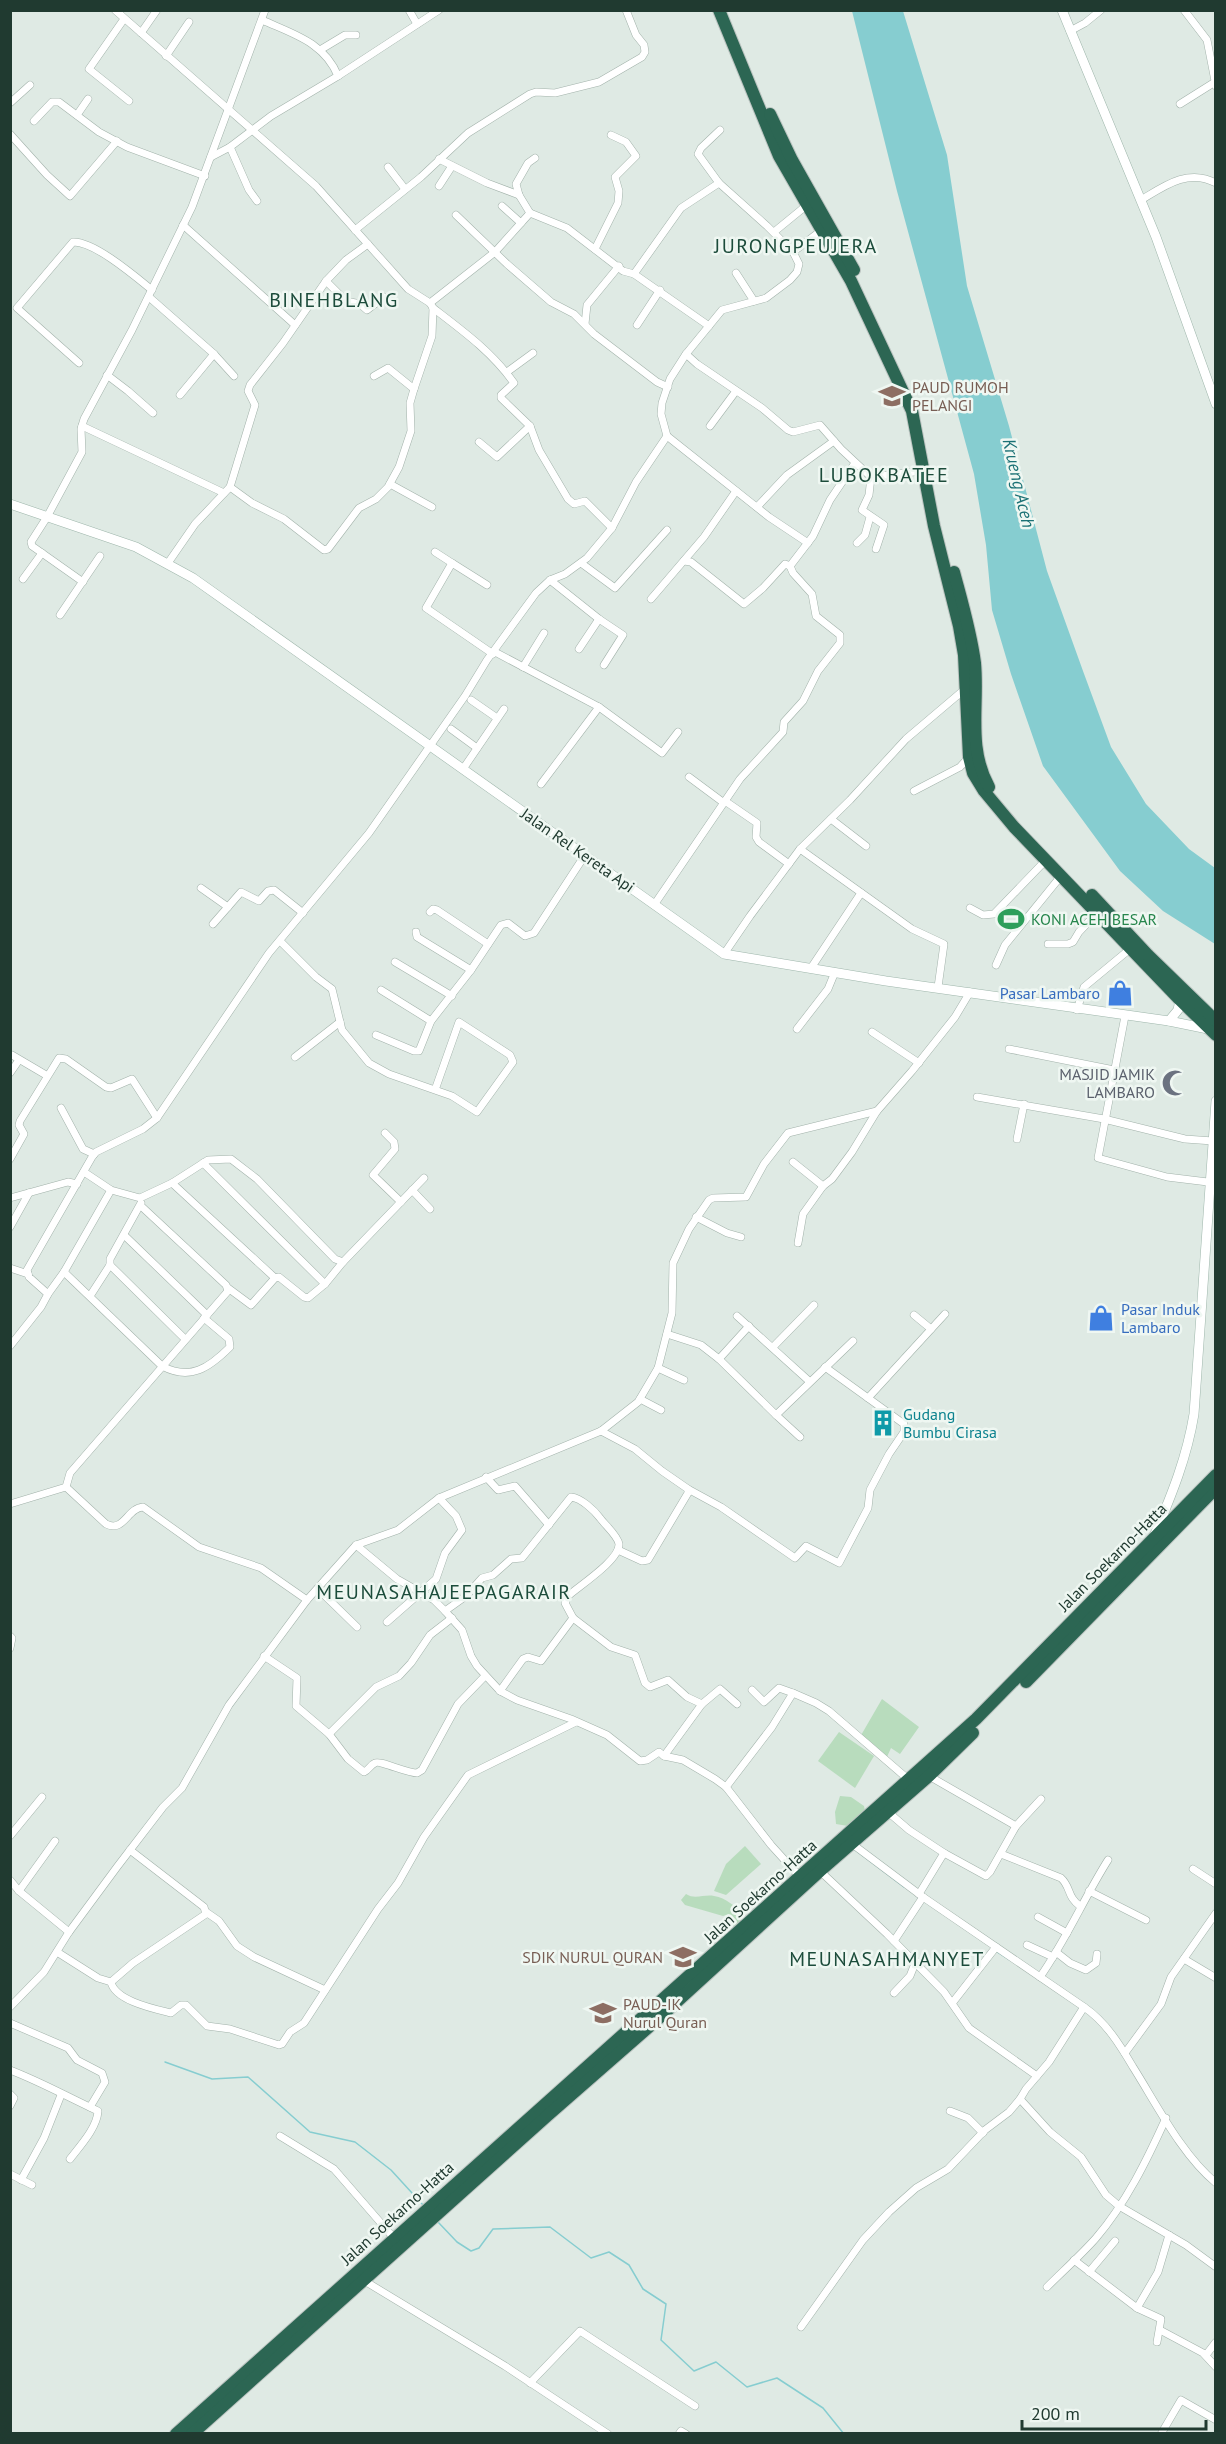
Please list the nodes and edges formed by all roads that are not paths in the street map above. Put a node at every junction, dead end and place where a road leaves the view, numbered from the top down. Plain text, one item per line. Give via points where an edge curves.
1 (115, 10) edge
2 (157, 10) edge
3 (265, 10) edge
4 (409, 10) edge
5 (439, 10) edge
6 (626, 10) edge
7 (719, 10) edge
8 (726, 10) edge
9 (1062, 10) edge
10 (1101, 10) edge
11 (1184, 10) edge
12 (124, 19) junction
13 (262, 20) junction
14 (189, 22) dead end
15 (417, 24) junction
16 (1070, 31) junction
17 (141, 33) junction
18 (356, 35) dead end
19 (320, 50) junction
20 (166, 56) junction
21 (338, 76) junction
22 (1215, 84) edge
23 (30, 85) dead end
24 (88, 99) dead end
25 (129, 100) dead end
26 (10, 103) edge
27 (1180, 104) dead end
28 (228, 111) junction
29 (77, 115) junction
30 (34, 121) dead end
31 (720, 130) dead end
32 (252, 131) junction
33 (611, 135) dead end
34 (12, 139) edge
35 (117, 141) junction
36 (230, 147) junction
37 (210, 157) junction
38 (535, 158) dead end
39 (439, 159) junction
40 (452, 166) junction
41 (388, 167) dead end
42 (205, 176) junction
43 (719, 183) junction
44 (1215, 183) edge
45 (439, 186) dead end
46 (405, 189) junction
47 (519, 195) junction
48 (1141, 200) junction
49 (257, 201) dead end
50 (807, 205) junction
51 (502, 206) dead end
52 (530, 213) junction
53 (456, 215) dead end
54 (521, 223) junction
55 (183, 225) junction
56 (355, 230) junction
57 (822, 230) junction
58 (774, 232) junction
59 (368, 244) junction
60 (595, 249) junction
61 (495, 252) junction
62 (793, 252) junction
63 (619, 266) junction
64 (736, 273) dead end
65 (634, 274) junction
66 (326, 281) junction
67 (660, 290) junction
68 (150, 294) junction
69 (384, 297) dead end
70 (754, 301) junction
71 (431, 305) junction
72 (872, 316) junction
73 (585, 324) junction
74 (295, 325) junction
75 (637, 325) dead end
76 (709, 326) junction
77 (533, 353) dead end
78 (214, 354) junction
79 (686, 354) junction
80 (79, 363) dead end
81 (507, 372) junction
82 (107, 375) junction
83 (234, 376) dead end
84 (374, 376) dead end
85 (668, 387) junction
86 (414, 388) junction
87 (736, 391) junction
88 (180, 395) dead end
89 (1215, 404) edge
90 (153, 413) dead end
91 (82, 426) junction
92 (530, 426) junction
93 (710, 426) dead end
94 (668, 436) junction
95 (834, 441) junction
96 (479, 442) dead end
97 (855, 464) junction
98 (922, 471) junction
99 (871, 477) junction
100 (390, 484) junction
101 (227, 490) junction
102 (736, 491) junction
103 (12, 506) edge
104 (432, 507) dead end
105 (757, 507) junction
106 (870, 516) junction
107 (47, 517) junction
108 (612, 528) junction
109 (667, 530) dead end
110 (808, 543) junction
111 (856, 543) dead end
112 (876, 549) dead end
113 (435, 552) dead end
114 (42, 553) junction
115 (100, 556) dead end
116 (684, 561) junction
117 (168, 563) junction
118 (452, 563) junction
119 (581, 563) junction
120 (790, 566) junction
121 (23, 579) dead end
122 (550, 580) junction
123 (83, 582) junction
124 (487, 585) dead end
125 (651, 599) dead end
126 (60, 615) dead end
127 (599, 619) junction
128 (544, 633) dead end
129 (579, 649) dead end
130 (494, 653) junction
131 (604, 665) dead end
132 (523, 667) junction
133 (965, 689) junction
134 (471, 700) dead end
135 (599, 707) junction
136 (504, 709) dead end
137 (497, 718) junction
138 (451, 729) dead end
139 (678, 732) dead end
140 (430, 746) junction
141 (477, 748) junction
142 (969, 757) junction
143 (463, 768) junction
144 (689, 777) dead end
145 (542, 784) dead end
146 (914, 791) dead end
147 (724, 802) junction
148 (831, 819) junction
149 (866, 846) dead end
150 (800, 849) junction
151 (585, 855) junction
152 (1046, 860) junction
153 (789, 864) junction
154 (1061, 876) junction
155 (201, 888) dead end
156 (861, 893) junction
157 (654, 905) junction
158 (228, 907) junction
159 (1096, 907) junction
160 (970, 908) dead end
161 (430, 912) dead end
162 (303, 913) junction
163 (213, 924) dead end
164 (416, 932) dead end
165 (280, 941) junction
166 (488, 944) junction
167 (1048, 944) dead end
168 (1130, 949) junction
169 (724, 954) junction
170 (395, 962) dead end
171 (996, 965) dead end
172 (811, 968) junction
173 (471, 970) junction
174 (835, 972) junction
175 (938, 987) junction
176 (381, 990) dead end
177 (970, 992) junction
178 (452, 996) junction
179 (1180, 1000) junction
180 (1077, 1010) junction
181 (1125, 1016) junction
182 (431, 1021) junction
183 (1169, 1021) junction
184 (340, 1022) junction
185 (1213, 1028) edge
186 (797, 1029) dead end
187 (872, 1032) dead end
188 (376, 1035) dead end
189 (1009, 1049) dead end
190 (12, 1055) dead end
191 (295, 1057) dead end
192 (19, 1060) junction
193 (919, 1062) junction
194 (1114, 1070) junction
195 (10, 1073) edge
196 (46, 1075) junction
197 (435, 1090) junction
198 (977, 1096) dead end
199 (1215, 1101) edge
200 (1024, 1104) junction
201 (61, 1108) dead end
202 (877, 1111) junction
203 (157, 1118) junction
204 (1104, 1119) junction
205 (385, 1133) dead end
206 (1017, 1139) dead end
207 (1213, 1141) junction
208 (93, 1156) junction
209 (10, 1159) edge
210 (793, 1162) dead end
211 (203, 1163) junction
212 (86, 1169) junction
213 (424, 1178) dead end
214 (1213, 1182) edge
215 (172, 1183) junction
216 (77, 1184) junction
217 (823, 1186) junction
218 (111, 1190) junction
219 (412, 1190) junction
220 (29, 1193) junction
221 (10, 1198) edge
222 (140, 1202) junction
223 (401, 1202) junction
224 (430, 1209) dead end
225 (696, 1217) junction
226 (10, 1227) edge
227 (124, 1236) junction
228 (741, 1237) dead end
229 (798, 1243) dead end
230 (343, 1262) junction
231 (110, 1265) junction
232 (10, 1268) edge
233 (64, 1272) junction
234 (28, 1274) junction
235 (275, 1278) junction
236 (325, 1284) junction
237 (228, 1288) junction
238 (48, 1294) junction
239 (90, 1296) junction
240 (814, 1305) dead end
241 (945, 1314) dead end
242 (914, 1315) dead end
243 (737, 1316) dead end
244 (205, 1317) junction
245 (749, 1326) junction
246 (931, 1329) junction
247 (667, 1334) junction
248 (184, 1339) junction
249 (853, 1341) dead end
250 (10, 1346) edge
251 (773, 1347) junction
252 (719, 1359) junction
253 (162, 1366) junction
254 (825, 1367) junction
255 (658, 1368) junction
256 (684, 1380) dead end
257 (809, 1381) junction
258 (868, 1398) junction
259 (640, 1400) junction
260 (661, 1410) dead end
261 (776, 1415) junction
262 (601, 1431) junction
263 (800, 1437) dead end
264 (1215, 1475) edge
265 (486, 1477) junction
266 (66, 1487) junction
267 (1215, 1488) edge
268 (688, 1489) junction
269 (439, 1498) junction
270 (10, 1503) edge
271 (549, 1525) junction
272 (1153, 1539) junction
273 (356, 1545) junction
274 (618, 1550) junction
275 (318, 1589) junction
276 (422, 1593) junction
277 (306, 1600) junction
278 (1090, 1609) junction
279 (446, 1611) junction
280 (452, 1618) junction
281 (573, 1618) junction
282 (387, 1622) dead end
283 (1078, 1622) junction
284 (357, 1627) dead end
285 (10, 1636) edge
286 (10, 1648) edge
287 (264, 1656) junction
288 (485, 1676) junction
289 (752, 1690) dead end
290 (500, 1691) junction
291 (793, 1693) junction
292 (702, 1704) junction
293 (736, 1704) dead end
294 (576, 1722) junction
295 (329, 1734) junction
296 (664, 1756) junction
297 (929, 1776) junction
298 (909, 1781) junction
299 (726, 1787) junction
300 (42, 1797) dead end
301 (1041, 1799) dead end
302 (888, 1812) junction
303 (1016, 1826) junction
304 (10, 1836) edge
305 (55, 1841) dead end
306 (844, 1846) junction
307 (130, 1850) junction
308 (944, 1853) junction
309 (1000, 1854) junction
310 (1108, 1860) dead end
311 (1193, 1869) dead end
312 (820, 1871) junction
313 (800, 1877) junction
314 (10, 1880) edge
315 (1215, 1884) edge
316 (19, 1891) junction
317 (1089, 1891) junction
318 (921, 1898) junction
319 (1080, 1906) junction
320 (206, 1912) junction
321 (1215, 1913) edge
322 (1038, 1917) dead end
323 (1146, 1920) dead end
324 (69, 1932) junction
325 (1067, 1933) junction
326 (894, 1941) junction
327 (1027, 1945) dead end
328 (994, 1950) junction
329 (57, 1952) junction
330 (1055, 1954) junction
331 (1097, 1954) dead end
332 (1184, 1959) junction
333 (916, 1961) junction
334 (1040, 1977) junction
335 (1215, 1978) edge
336 (111, 1982) junction
337 (324, 1990) junction
338 (680, 1993) junction
339 (894, 1993) dead end
340 (953, 2002) junction
341 (10, 2007) edge
342 (1083, 2009) junction
343 (10, 2023) edge
344 (1125, 2054) junction
345 (10, 2070) edge
346 (1036, 2076) junction
347 (10, 2094) edge
348 (61, 2095) junction
349 (1020, 2099) junction
350 (10, 2106) edge
351 (90, 2107) junction
352 (950, 2110) dead end
353 (1166, 2118) junction
354 (983, 2133) junction
355 (280, 2136) dead end
356 (70, 2159) dead end
357 (10, 2174) edge
358 (21, 2180) junction
359 (1215, 2183) edge
360 (32, 2185) dead end
361 (1119, 2206) junction
362 (418, 2223) junction
363 (1170, 2235) junction
364 (393, 2237) junction
365 (1115, 2241) dead end
366 (1074, 2260) junction
367 (1215, 2267) edge
368 (1089, 2272) junction
369 (363, 2280) junction
370 (1047, 2287) dead end
371 (1137, 2308) junction
372 (801, 2327) dead end
373 (1160, 2330) junction
374 (1157, 2342) dead end
375 (1215, 2342) edge
376 (1206, 2355) junction
377 (1215, 2367) edge
378 (531, 2383) junction
379 (695, 2406) dead end
380 (1215, 2420) edge
381 (176, 2433) edge
382 (192, 2433) edge
383 (608, 2433) edge
384 (679, 2433) edge
385 (686, 2433) edge
386 (1161, 2433) edge

1 - 12 street
2 - 17 street
3 - 13 street
4 - 15 street
5 - 15 street
6 - 39 street via 644,45 642,57 599,82 555,93 533,93 468,133
7 - 50 highway via 780,156
8 - 72 highway via 751,75 792,160 832,228
9 - 16 main road
10 - 16 street
11 - 22 street via 1207,40
12 - 17 street
12 - 25 street via 89,69
13 - 19 street
13 - 28 street
14 - 20 street
15 - 21 street
16 - 48 main road
17 - 20 street
18 - 19 street via 345,35
19 - 21 street via 328,56
20 - 28 street
21 - 32 street
22 - 27 street
23 - 26 street
24 - 29 street
28 - 32 street
28 - 37 street
29 - 30 street via 53,100
29 - 35 street
31 - 43 street via 698,153
32 - 36 street
32 - 56 street via 316,186
33 - 60 street via 626,142 636,156 615,177 618,203
34 - 35 street via 70,196
35 - 42 street
36 - 37 street
36 - 49 street
37 - 42 street
38 - 47 street via 517,182
39 - 40 street
39 - 46 street
40 - 45 street
40 - 47 street
41 - 46 street
42 - 55 street
43 - 58 street
43 - 65 street via 681,208
44 - 48 street via 1189,177 1169,183
46 - 56 street
47 - 52 street
48 - 89 main road
50 - 57 highway
50 - 58 street
51 - 54 street
52 - 54 street
52 - 60 street via 567,228
53 - 61 street
54 - 61 street
55 - 68 street
55 - 74 street
56 - 59 street
57 - 62 street
57 - 72 highway
58 - 62 street
59 - 66 street
59 - 71 street via 408,289
60 - 63 street
61 - 71 street
61 - 73 street via 551,302
62 - 70 street via 799,264 795,275 771,295
63 - 65 street
63 - 73 street via 587,305
64 - 70 street
65 - 67 street
66 - 69 street via 346,301 367,310
66 - 74 street
67 - 75 street
67 - 76 street
68 - 78 street
68 - 80 street via 106,255 74,242 17,310
68 - 82 street
70 - 76 street via 726,308
71 - 81 street via 482,345
71 - 86 street via 432,336
72 - 98 highway via 912,411
72 - 159 highway via 916,402 941,525 969,630 975,665 975,749 980,765 988,785 1002,803
73 - 85 street
74 - 101 street via 250,386 248,391 255,405
76 - 79 street
77 - 81 street
78 - 83 street
78 - 88 street
79 - 85 street
79 - 87 street
81 - 92 street via 514,383 501,398
82 - 90 street
82 - 91 street
84 - 86 street via 388,368
85 - 94 street via 661,409
86 - 100 street via 408,444
87 - 93 street
87 - 95 street via 788,430 820,425
91 - 101 street
91 - 107 street via 82,452
92 - 96 street via 497,457
92 - 108 street via 539,450 572,504 585,501
94 - 102 street
94 - 108 street
95 - 97 street
95 - 105 street via 787,475
97 - 99 street
97 - 110 street via 830,500
98 - 99 street
98 - 133 highway via 959,626
99 - 106 street via 862,510
100 - 101 street via 376,499 359,508 326,550 284,519
100 - 104 street
101 - 117 street via 195,524
102 - 105 street
102 - 116 street
103 - 107 main road, Jalan Rel Kereta Api
105 - 110 street
106 - 111 street via 865,535
106 - 112 street via 885,528
107 - 114 street via 31,542
107 - 117 main road, Jalan Rel Kereta Api via 136,547
108 - 119 street
109 - 119 street via 615,588
110 - 120 street
113 - 118 street
114 - 121 street
114 - 123 street
115 - 123 street
116 - 120 street via 691,562 744,604 785,564
116 - 125 street
117 - 140 main road, Jalan Rel Kereta Api
118 - 124 street
118 - 130 street via 426,608
119 - 122 street
120 - 147 street via 812,594 816,616 840,635 840,643 818,671 803,701 784,722 783,732
122 - 127 street
122 - 130 street via 536,593
123 - 126 street
127 - 129 street
127 - 131 street via 623,635
128 - 132 street
130 - 132 street
130 - 140 street
132 - 135 street
133 - 142 highway
133 - 148 street via 906,739
134 - 137 street
135 - 139 street via 662,753
135 - 145 street
136 - 137 street
137 - 141 street
138 - 141 street
140 - 143 main road, Jalan Rel Kereta Api
140 - 162 street via 369,833
141 - 143 street
142 - 146 street via 960,767
142 - 152 highway via 973,773 992,802
143 - 151 main road, Jalan Rel Kereta Api
144 - 147 street
147 - 153 street via 757,823 759,842
147 - 157 street
148 - 149 street
148 - 150 street
150 - 153 street
150 - 156 street
151 - 157 main road, Jalan Rel Kereta Api
151 - 166 street via 534,933 525,936 504,923
152 - 154 highway
152 - 160 street via 994,914 983,915
153 - 169 street
154 - 159 highway
154 - 171 street via 1005,945
155 - 158 street
156 - 172 street
156 - 175 street via 912,929 944,944
157 - 169 main road, Jalan Rel Kereta Api
158 - 162 street via 240,892 259,901 273,889
158 - 163 street
159 - 167 street via 1073,942
159 - 168 highway
159 - 185 highway via 1148,955
161 - 166 street via 437,910
162 - 165 street
164 - 173 street via 417,937
165 - 184 street via 332,989
165 - 203 street
166 - 173 street
168 - 179 highway
168 - 180 street via 1084,987
169 - 172 main road, Jalan Rel Kereta Api
170 - 178 street
172 - 174 main road, Jalan Rel Kereta Api
173 - 178 street
174 - 175 main road, Jalan Rel Kereta Api
174 - 186 street via 828,989
175 - 177 main road, Jalan Rel Kereta Api
176 - 182 street
177 - 180 main road, Jalan Rel Kereta Api
177 - 193 street
178 - 182 street
179 - 183 main road
179 - 185 highway
180 - 181 main road, Jalan Rel Kereta Api
181 - 183 main road, Jalan Rel Kereta Api
181 - 194 street
182 - 188 street via 417,1052
183 - 185 main road, Jalan Rel Kereta Api
184 - 191 street
184 - 197 street via 347,1038 369,1063
187 - 193 street
189 - 194 street
190 - 192 street
192 - 195 street
192 - 196 street
193 - 202 street
194 - 204 street
196 - 203 street via 61,1057 106,1087 132,1078
196 - 209 street via 20,1121 24,1134
197 - 197 street via 459,1022 510,1055 513,1062 477,1112
198 - 200 street
199 - 207 main road
200 - 204 street
200 - 206 street
201 - 208 street via 82,1149
202 - 217 street via 852,1152
202 - 225 street via 788,1133 774,1148 746,1197 713,1198
203 - 208 street
204 - 207 street via 1185,1139
204 - 214 street via 1100,1159 1175,1178
205 - 223 street via 395,1149 373,1173
207 - 214 main road
208 - 212 street
210 - 217 street
211 - 215 street
211 - 230 street via 226,1158 236,1162 335,1259
211 - 236 street
212 - 216 street
212 - 218 street
213 - 219 street
214 - 272 main road via 1190,1443
215 - 222 street
215 - 235 street
216 - 220 street via 68,1182
216 - 234 street
217 - 229 street via 803,1214
218 - 222 street
218 - 233 street
219 - 223 street
219 - 224 street
220 - 221 street
220 - 226 street
222 - 227 street
222 - 237 street
223 - 230 street
225 - 228 street
225 - 247 street via 673,1263 672,1312
227 - 231 street
227 - 244 street
230 - 236 street
231 - 239 street
231 - 248 street
232 - 234 street
233 - 238 street
233 - 239 street
234 - 238 street
235 - 236 street via 282,1279 305,1298
235 - 237 street via 251,1305
237 - 244 street
238 - 250 street
239 - 253 street
240 - 251 street
241 - 246 street
242 - 246 street
243 - 245 street
244 - 248 street
244 - 253 street via 229,1339 228,1350 189,1374 174,1373
245 - 251 street
245 - 252 street
246 - 258 street
247 - 252 street via 701,1345
247 - 255 street
248 - 253 street
249 - 254 street
251 - 257 street
252 - 261 street
253 - 266 street via 69,1473
254 - 257 street
254 - 258 street
255 - 256 street
255 - 259 street
257 - 261 street
258 - 268 street via 904,1425 904,1432 870,1491 868,1508 839,1563 806,1546 795,1557
259 - 260 street
259 - 262 street
261 - 263 street
262 - 265 street
262 - 268 street via 635,1449
264 - 272 highway, Jalan Soekarno-Hatta
265 - 269 street
265 - 271 street via 498,1490 515,1486
266 - 270 street
266 - 277 street via 110,1526 119,1526 138,1507 143,1507 199,1547 261,1568
267 - 278 highway, Jalan Soekarno-Hatta
268 - 274 street via 648,1560
269 - 273 street via 398,1530
269 - 276 street via 456,1516 462,1530 445,1553 438,1576
271 - 274 street via 569,1498 576,1498 597,1514 617,1540
271 - 279 street via 522,1558 512,1559 493,1575 477,1581 466,1596
272 - 278 highway, Jalan Soekarno-Hatta
273 - 275 street
273 - 276 street via 397,1579
274 - 281 street via 568,1596 565,1603
275 - 277 street
275 - 284 street
276 - 279 street
276 - 282 street
277 - 287 street
278 - 283 highway, Jalan Soekarno-Hatta
279 - 280 street
280 - 288 street
280 - 295 street via 430,1635 399,1676 369,1692
281 - 290 street via 541,1661 523,1659
281 - 292 street via 611,1647 635,1655 647,1686 668,1680
283 - 297 highway, Jalan Soekarno-Hatta
283 - 298 highway, Jalan Soekarno-Hatta
285 - 286 street
287 - 295 street via 297,1678 296,1706
287 - 307 street via 229,1705 189,1778
288 - 290 street
288 - 295 street via 458,1704 417,1773 398,1770 380,1761 364,1772
289 - 291 street via 764,1702 779,1688
290 - 294 street
291 - 298 street via 829,1711
291 - 299 street
292 - 293 street via 720,1689
292 - 296 street
294 - 296 street via 612,1738 640,1761 659,1752
294 - 337 street via 468,1775
296 - 299 street via 683,1760
297 - 302 highway, Jalan Soekarno-Hatta
297 - 303 street
298 - 306 highway, Jalan Soekarno-Hatta
299 - 313 street
300 - 304 street
301 - 303 street
302 - 306 highway, Jalan Soekarno-Hatta
302 - 308 street
303 - 309 street
305 - 316 street
306 - 312 highway, Jalan Soekarno-Hatta
306 - 313 highway, Jalan Soekarno-Hatta
306 - 318 street
307 - 320 street via 190,1895
307 - 324 street
308 - 309 street via 986,1876
308 - 318 street
309 - 319 street via 1061,1878
310 - 317 street
311 - 315 street
312 - 326 street
312 - 338 highway, Jalan Soekarno-Hatta
313 - 338 highway, Jalan Soekarno-Hatta
314 - 316 street
316 - 324 street
317 - 319 street
317 - 323 street
318 - 326 street
318 - 328 street
319 - 325 street
320 - 336 street
320 - 337 street via 219,1921 237,1946
321 - 332 street
322 - 325 street
324 - 329 street
325 - 330 street
326 - 333 street
327 - 330 street
328 - 334 street
328 - 340 street
329 - 336 street
329 - 341 street via 44,1972
330 - 331 street via 1086,1970 1096,1963
330 - 334 street
332 - 335 street
332 - 344 street via 1171,1977 1161,2004
333 - 339 street via 910,1976
333 - 340 street
334 - 342 street
336 - 337 street via 116,1991 139,2004 171,2013 186,2005 207,2026 279,2045 304,2024
338 - 362 highway, Jalan Soekarno-Hatta
340 - 346 street via 969,2028
342 - 344 street via 1100,2019
342 - 346 street
343 - 351 street via 68,2048 77,2060 102,2073 105,2082
344 - 353 street
345 - 348 street via 45,2083
346 - 349 street
347 - 350 street via 14,2098
348 - 351 street
348 - 358 street
349 - 354 street
349 - 361 street via 1050,2132 1081,2157 1106,2195
351 - 356 street via 98,2112 96,2120
352 - 354 street via 968,2118
353 - 359 street via 1194,2163
353 - 361 street via 1146,2163
354 - 372 street via 948,2169 916,2188 863,2240
355 - 364 street via 334,2169
357 - 358 street
358 - 360 street
361 - 363 street
361 - 366 street
362 - 364 highway, Jalan Soekarno-Hatta
362 - 369 highway, Jalan Soekarno-Hatta
363 - 367 street
363 - 371 street via 1158,2272
364 - 381 highway, Jalan Soekarno-Hatta
365 - 368 street
366 - 368 street
366 - 370 street
368 - 371 street
369 - 378 street
369 - 382 highway, Jalan Soekarno-Hatta
371 - 373 street via 1161,2319
373 - 374 street
373 - 376 street
375 - 376 street
376 - 377 street
378 - 379 street via 580,2331
378 - 383 street
380 - 386 street via 1181,2400
384 - 385 street

